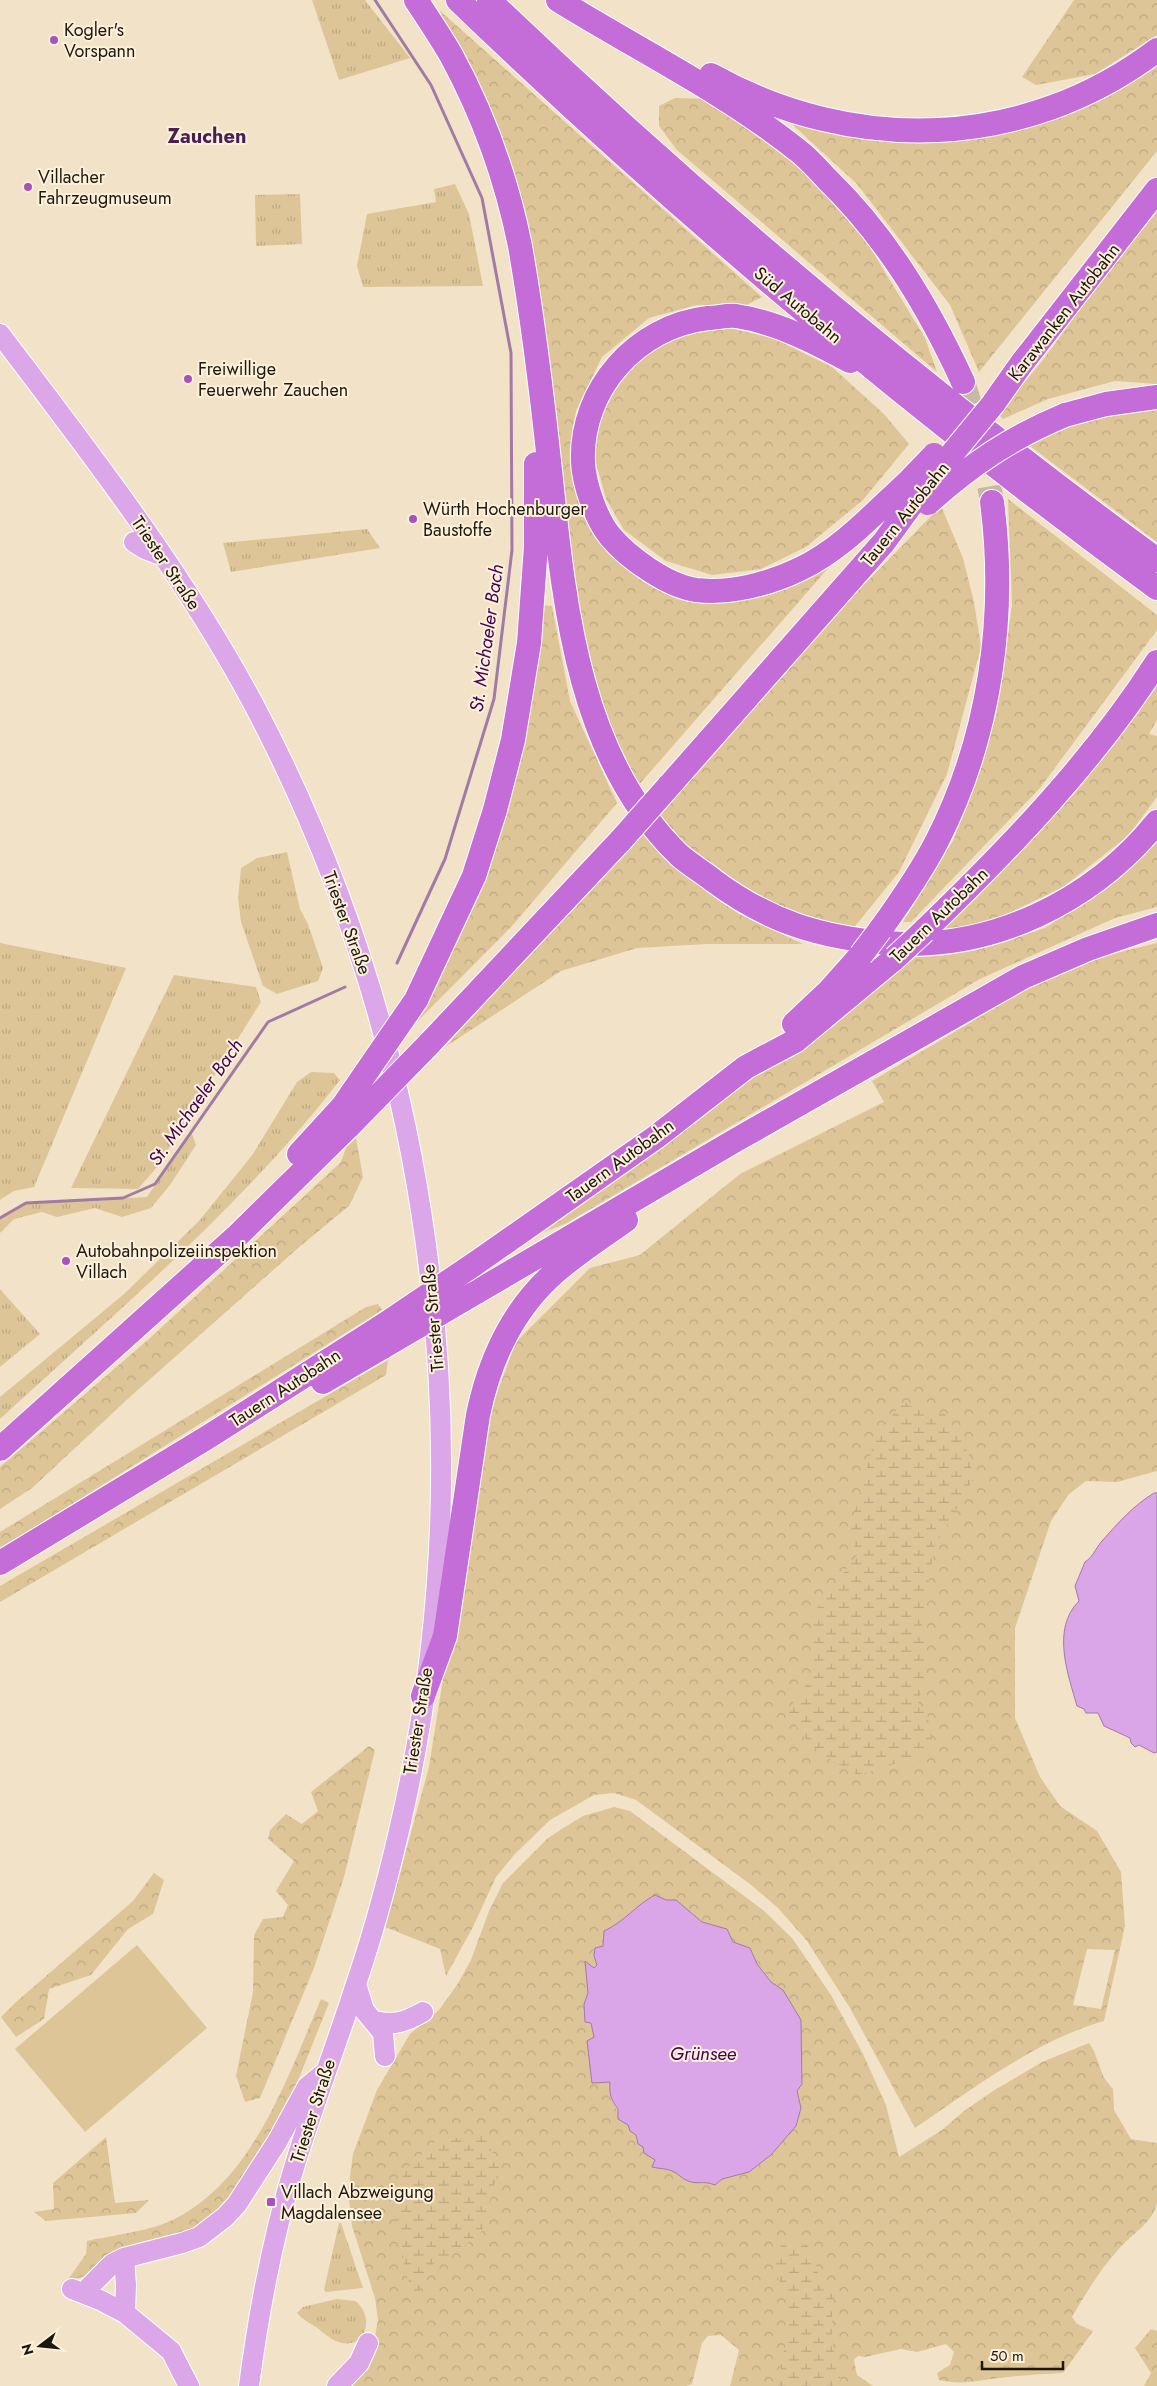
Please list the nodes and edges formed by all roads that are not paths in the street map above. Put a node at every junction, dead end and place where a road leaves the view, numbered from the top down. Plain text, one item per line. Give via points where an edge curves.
1 (416, 0) edge
2 (458, 0) edge
3 (489, 0) edge
4 (558, 0) edge
5 (638, 47) junction
6 (1157, 50) edge
7 (1157, 190) edge
8 (528, 300) junction
9 (0, 334) edge
10 (1022, 363) junction
11 (963, 382) tunnel mouth
12 (895, 386) junction
13 (1157, 397) edge
14 (970, 433) joint
15 (918, 493) junction
16 (992, 502) tunnel mouth
17 (134, 542) dead end
18 (164, 556) junction
19 (1157, 560) edge
20 (1157, 588) edge
21 (1157, 662) edge
22 (1157, 822) edge
23 (1157, 925) edge
24 (746, 1067) junction
25 (346, 1116) junction
26 (736, 1140) junction
27 (382, 1337) junction
28 (0, 1449) edge
29 (0, 1563) edge
30 (423, 1696) junction
31 (356, 1984) junction
32 (423, 2012) dead end
33 (374, 2021) junction
34 (385, 2056) dead end
35 (326, 2072) junction
36 (124, 2258) junction
37 (125, 2313) junction
38 (368, 2343) dead end
39 (189, 2386) edge
40 (249, 2386) edge
41 (338, 2386) edge

1 - 8 highway via 451,56 496,157 519,243
2 - 12 highway, Süd Autobahn via 622,152 758,272
3 - 19 highway, Süd Autobahn via 777,260 1033,468
4 - 5 highway
5 - 6 highway via 676,56 724,83 822,120 868,129 913,132 965,128 1038,112 1114,79
5 - 11 highway via 715,92 797,149 852,203 890,250 917,291
7 - 10 highway, Karawanken Autobahn
8 - 22 highway via 562,586 580,670 602,736 628,789 680,856 734,896 766,913 822,934 848,940 897,944 955,940 992,933 1061,904 1102,877 1130,853
8 - 25 highway, bridge via 536,439 536,546 529,643 513,740 474,876 416,1000
9 - 18 main road, Triester Straße
10 - 14 highway, Karawanken Autobahn, bridge
10 - 15 highway, bridge
12 - 15 highway via 826,348 769,324 734,316 688,320 646,340 618,363 597,396 587,424 583,462 591,502 609,535 634,558 661,576 695,590 723,590 750,586 800,569
12 - 20 highway, Süd Autobahn via 1018,484
13 - 15 highway, bridge via 1106,404 1065,415
14 - 15 highway, Tauern Autobahn, bridge
15 - 25 highway, Tauern Autobahn, bridge via 884,542 621,840 429,1044
16 - 24 highway, bridge via 998,569 996,624 986,697 976,744 938,840 906,894 861,955 829,991
17 - 18 main road
18 - 30 main road, Triester Straße via 254,706 309,824 338,894 368,982 402,1110 420,1197 437,1349 441,1427 434,1610
21 - 24 highway, Tauern Autobahn, bridge via 1091,753 975,882 895,958 795,1041
23 - 26 highway via 1088,949 1023,977
24 - 27 highway, Tauern Autobahn, bridge via 656,1137 473,1265
25 - 28 highway via 256,1202 236,1237
26 - 27 highway, bridge via 475,1293
26 - 30 highway via 727,1154 680,1182 552,1275 508,1330 485,1382 445,1636
27 - 29 highway via 236,1433 208,1437
30 - 31 main road, Triester Straße via 396,1846
31 - 33 main road via 364,2010
31 - 35 main road, Triester Straße
32 - 33 main road via 403,2023
33 - 34 main road via 382,2033
35 - 36 main road via 307,2087 280,2138 225,2218 199,2237
35 - 40 main road, Triester Straße via 295,2164 268,2271
36 - 37 main road
36 - 37 main road via 80,2288
37 - 39 main road via 171,2351
38 - 41 main road via 359,2363

